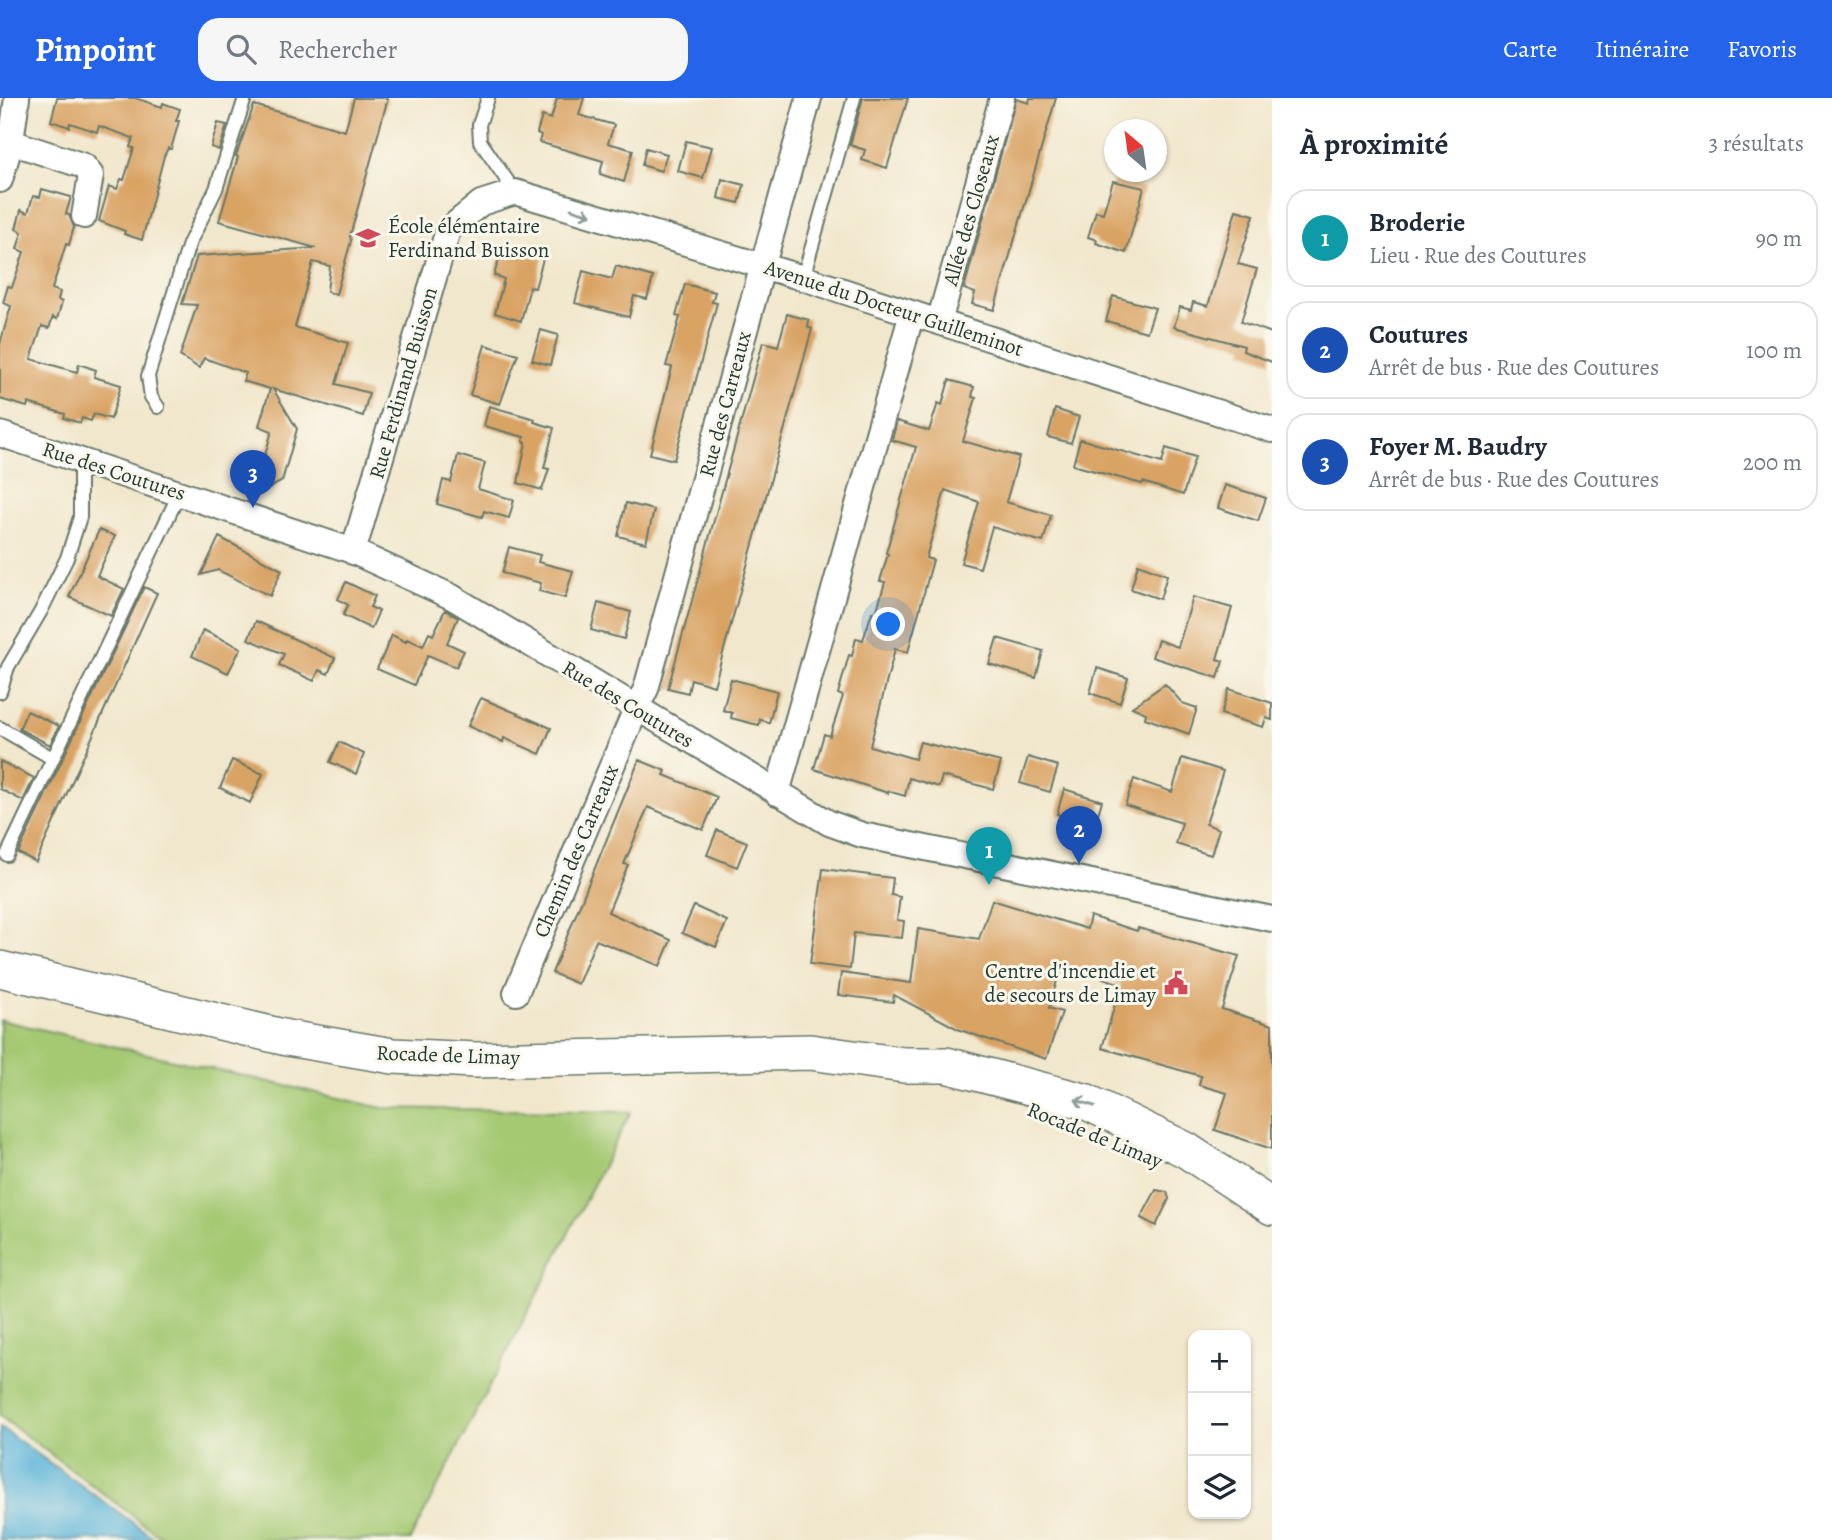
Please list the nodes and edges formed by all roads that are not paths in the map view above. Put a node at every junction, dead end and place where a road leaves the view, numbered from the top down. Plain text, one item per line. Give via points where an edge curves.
1 (17, 98) edge
2 (246, 98) edge
3 (488, 98) edge
4 (809, 98) edge
5 (854, 98) edge
6 (1002, 98) edge
7 (11, 142) junction
8 (0, 180) edge
9 (515, 192) junction
10 (84, 216) dead end
11 (764, 267) junction
12 (803, 278) junction
13 (912, 313) junction
14 (939, 322) junction
15 (158, 407) dead end
16 (1272, 430) edge
17 (0, 434) edge
18 (80, 461) junction
19 (180, 492) junction
20 (353, 552) junction
21 (4, 666) edge
22 (0, 692) edge
23 (636, 709) junction
24 (0, 729) edge
25 (52, 758) junction
26 (777, 793) junction
27 (7, 855) dead end
28 (1272, 919) edge
29 (0, 970) edge
30 (516, 993) dead end
31 (904, 1065) junction
32 (1272, 1207) edge
33 (1272, 1232) edge

1 - 7 street
2 - 15 lane via 216,189 189,243 148,376 151,397
3 - 9 lane via 479,125 480,141
4 - 11 street, Rue des Carreaux
5 - 12 lane
6 - 14 street, Allée des Closeaux
7 - 8 street
7 - 10 street via 84,166 91,175
9 -> 11 street, Avenue du Docteur Guilleminot
9 - 20 street, Rue Ferdinand Buisson via 481,203 448,230
11 - 12 street, Avenue du Docteur Guilleminot
11 - 23 street, Rue des Carreaux via 646,689
12 - 13 street, Avenue du Docteur Guilleminot
13 - 14 street, Avenue du Docteur Guilleminot
13 - 26 street
14 - 16 street, Avenue du Docteur Guilleminot
17 - 18 street, Rue des Coutures
18 - 19 street, Rue des Coutures
18 - 21 lane via 80,517 67,558 41,611
19 - 20 street, Rue des Coutures
19 - 25 lane
20 - 23 street, Rue des Coutures via 452,597
21 - 22 lane
23 - 26 street, Rue des Coutures
23 - 30 street, Chemin des Carreaux
24 - 25 lane
25 - 27 lane
26 - 28 street, Rue des Coutures via 829,823 862,835
29 - 31 main road, Rocade de Limay via 287,1038 393,1056 475,1059 810,1052
32 -> 31 main road, Rocade de Limay via 1185,1150 1087,1102 946,1065
31 - 33 main road, Rocade de Limay via 937,1081 1094,1130 1188,1173

